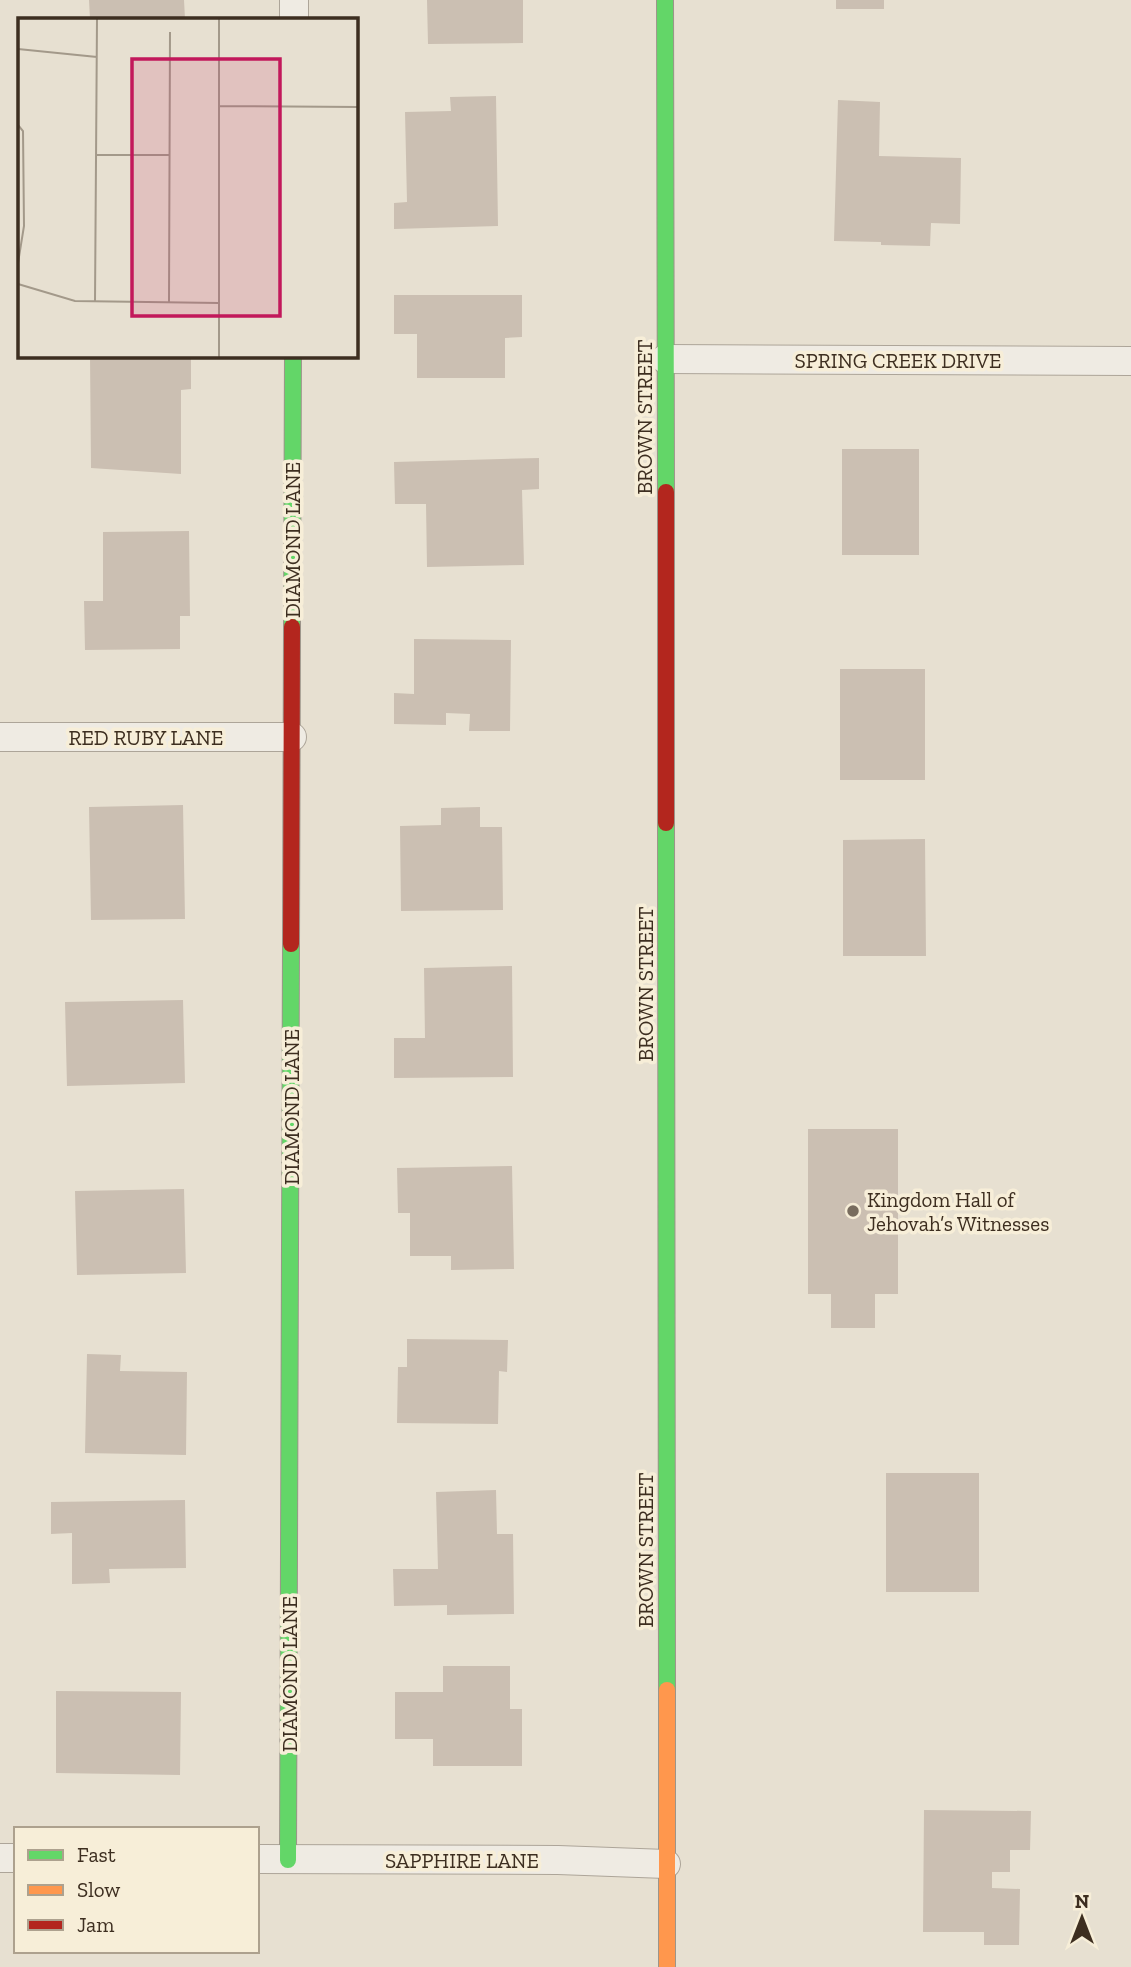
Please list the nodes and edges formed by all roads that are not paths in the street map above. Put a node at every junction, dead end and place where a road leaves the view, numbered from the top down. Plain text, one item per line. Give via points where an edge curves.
1 (294, 0) edge
2 (665, 0) edge
3 (294, 18) edge
4 (293, 357) edge
5 (665, 359) junction
6 (1131, 361) edge
7 (0, 737) edge
8 (292, 737) junction
9 (259, 1859) edge
10 (288, 1860) junction
11 (666, 1864) junction
12 (667, 1967) edge

1 - 3 street
2 - 5 main road, BROWN STREET
4 - 8 main road, DIAMOND LANE
5 - 6 street, SPRING CREEK DRIVE
5 - 11 main road, BROWN STREET
7 - 8 street, RED RUBY LANE
8 - 10 main road, DIAMOND LANE
9 - 10 street, SAPPHIRE LANE
10 - 11 street, SAPPHIRE LANE
11 - 12 main road, BROWN STREET

